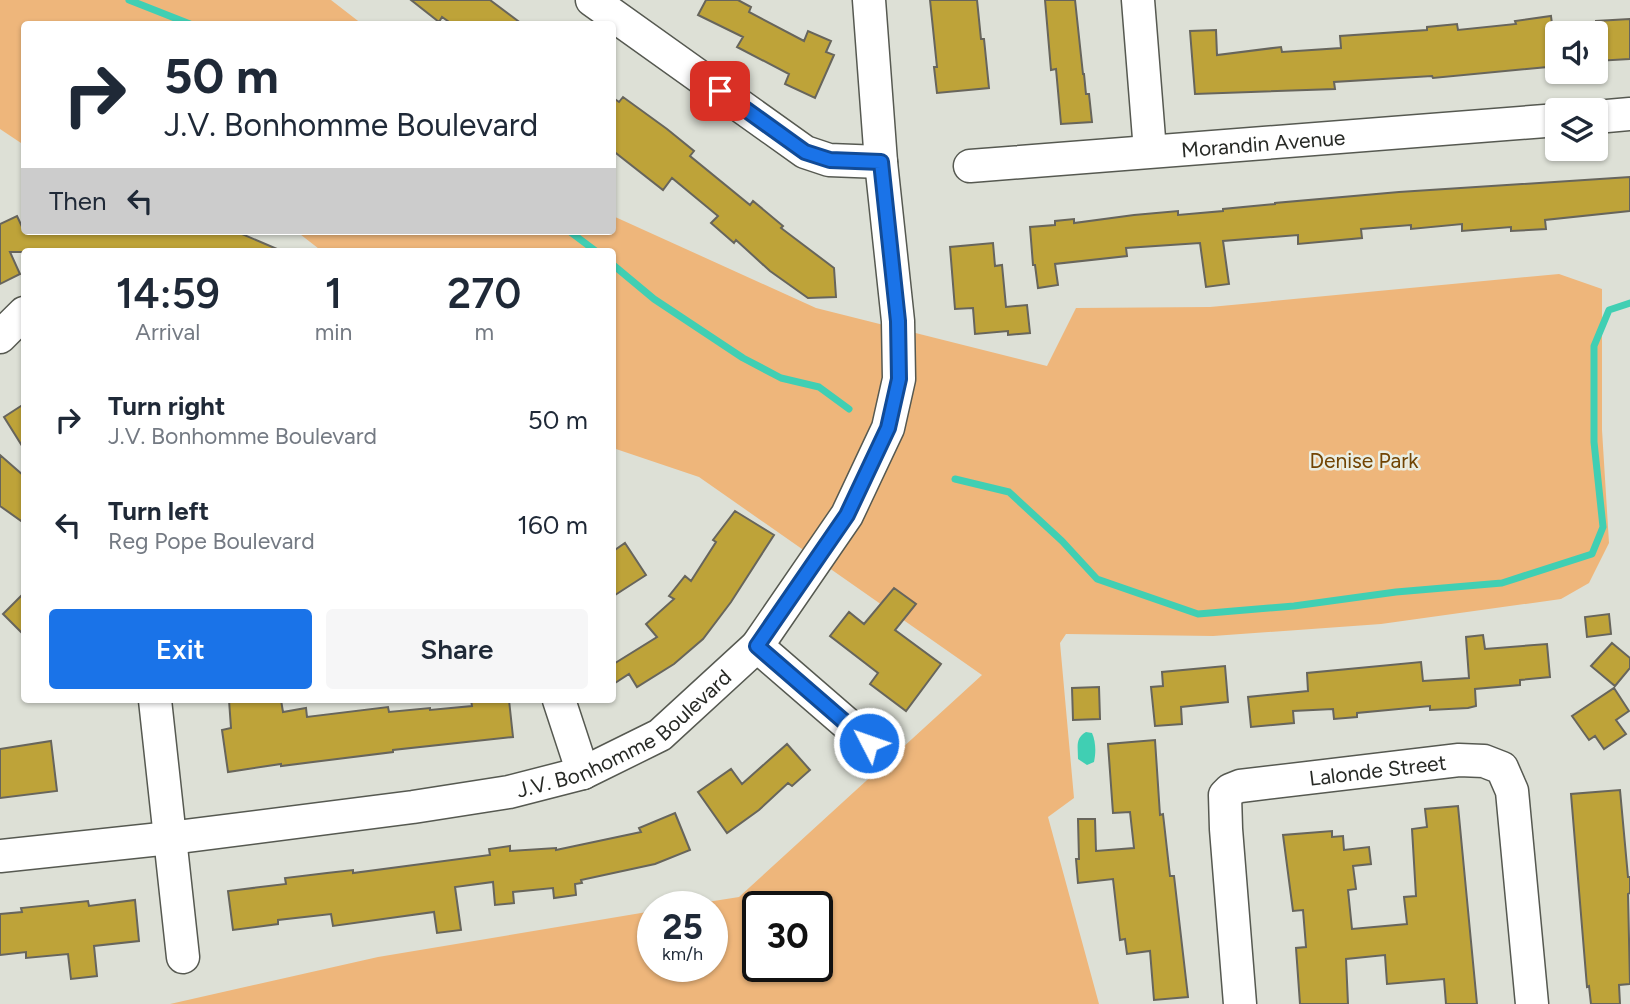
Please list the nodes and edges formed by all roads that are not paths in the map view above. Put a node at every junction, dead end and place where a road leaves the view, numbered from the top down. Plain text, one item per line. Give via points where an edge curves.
1 (592, 0) edge
2 (869, 0) edge
3 (1138, 0) edge
4 (1630, 114) edge
5 (1608, 116) edge
6 (1545, 121) edge
7 (1150, 151) junction
8 (881, 162) junction
9 (970, 166) dead end
10 (21, 316) edge
11 (0, 337) edge
12 (757, 646) junction
13 (155, 703) edge
14 (560, 703) edge
15 (869, 743) dead end
16 (583, 773) junction
17 (170, 838) junction
18 (0, 856) edge
19 (183, 957) dead end
20 (1240, 1004) edge
21 (1532, 1004) edge

1 - 8 street via 805,152 830,160
2 - 8 street, J.V. Bonhomme Boulevard
3 - 7 street
4 - 5 street
6 - 7 street, Morandin Avenue
7 - 9 street, Morandin Avenue
8 - 12 street, J.V. Bonhomme Boulevard via 898,321 899,379 888,428 847,515
10 - 11 street
12 - 15 street
12 - 16 street, J.V. Bonhomme Boulevard via 660,735
13 - 17 street
14 - 16 street
16 - 17 street, J.V. Bonhomme Boulevard via 509,792 427,805
17 - 18 street, J.V. Bonhomme Boulevard
17 - 19 street
20 - 21 street, Lalonde Street via 1226,829 1230,790 1460,760 1484,761 1502,768 1512,791

